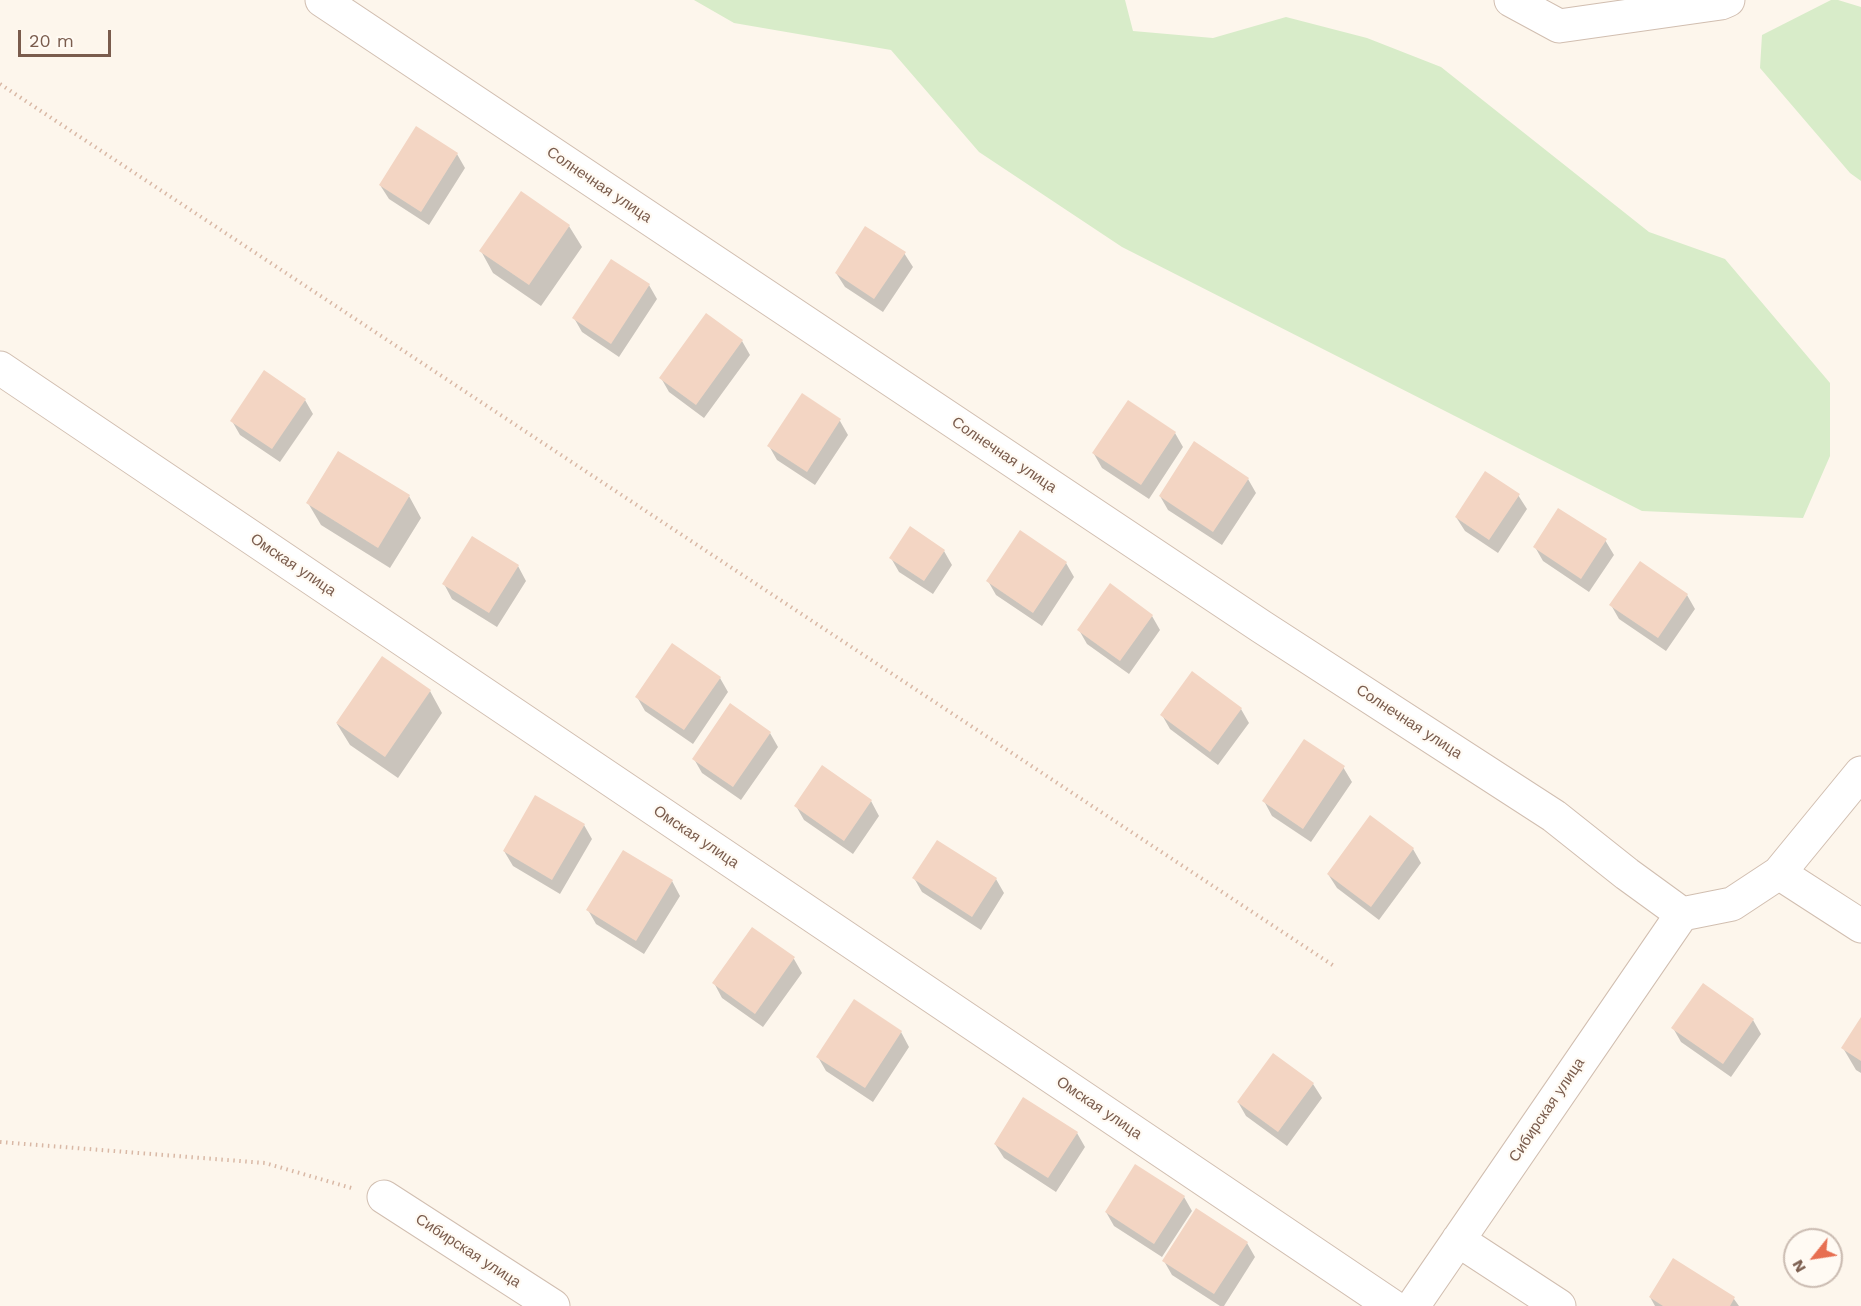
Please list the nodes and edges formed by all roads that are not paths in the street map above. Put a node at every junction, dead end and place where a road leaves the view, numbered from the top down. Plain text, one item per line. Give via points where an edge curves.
1 (322, 0) edge
2 (1511, 0) edge
3 (1728, 0) edge
4 (0, 368) edge
5 (1861, 773) edge
6 (1779, 873) junction
7 (1682, 914) junction
8 (1861, 926) edge
9 (384, 1197) road end
10 (1458, 1240) junction
11 (553, 1306) edge
12 (1392, 1306) edge
13 (1413, 1306) edge
14 (1559, 1306) edge

1 - 7 street, Солнечная улица via 1262,627 1554,816
2 - 3 street via 1559,26
4 - 12 street, Омская улица
5 - 6 street
6 - 7 street via 1732,904
6 - 8 street
7 - 10 street, Сибирская улица
9 - 11 street, Сибирская улица
10 - 13 street, Сибирская улица
10 - 14 street

